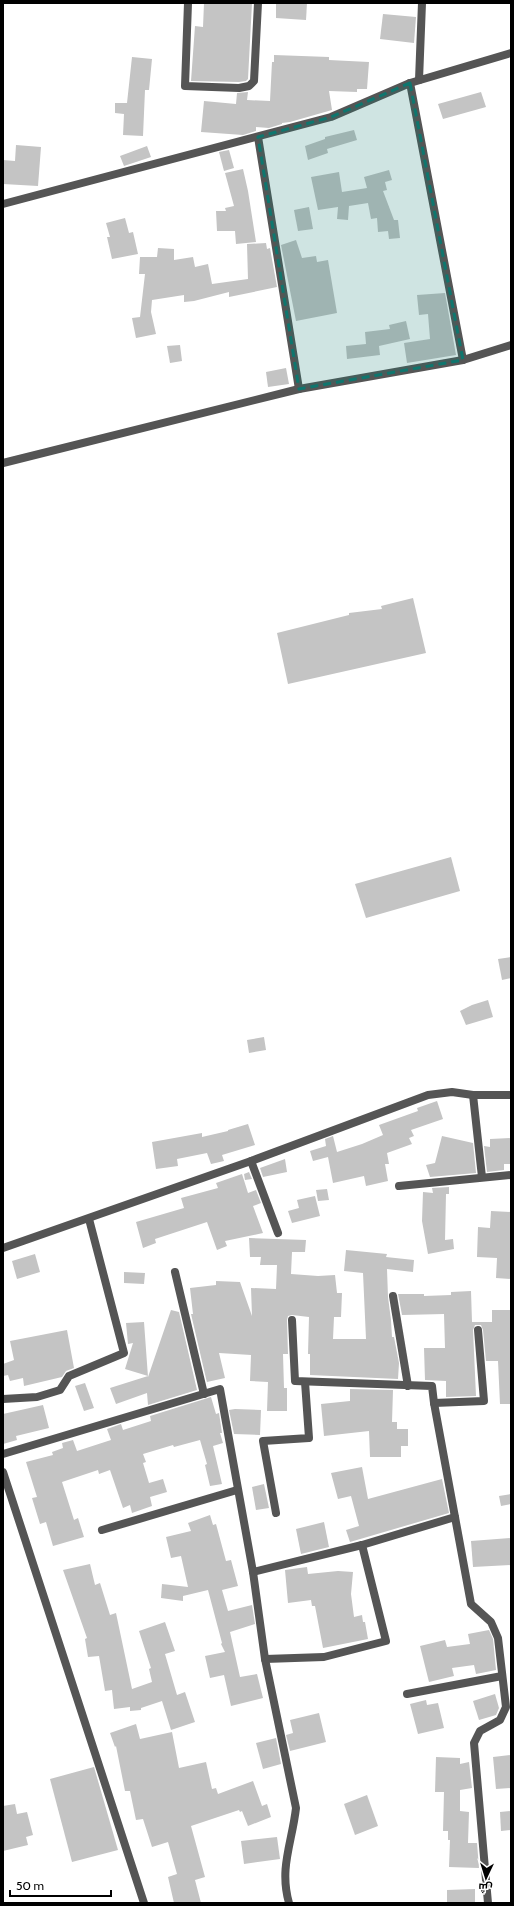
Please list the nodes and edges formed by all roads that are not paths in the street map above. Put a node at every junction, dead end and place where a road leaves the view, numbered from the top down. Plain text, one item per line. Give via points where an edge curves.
1 (188, 3) edge
2 (258, 3) edge
3 (422, 3) edge
4 (511, 53) edge
5 (419, 80) junction
6 (410, 83) junction
7 (258, 137) junction
8 (3, 204) edge
9 (511, 345) edge
10 (464, 360) junction
11 (299, 389) junction
12 (3, 463) edge
13 (473, 1095) junction
14 (511, 1095) edge
15 (251, 1162) junction
16 (511, 1175) edge
17 (482, 1176) junction
18 (399, 1186) dead end
19 (89, 1219) junction
20 (278, 1233) dead end
21 (3, 1248) edge
22 (175, 1272) dead end
23 (393, 1296) dead end
24 (292, 1320) dead end
25 (478, 1330) dead end
26 (305, 1382) junction
27 (408, 1386) junction
28 (204, 1394) junction
29 (3, 1399) edge
30 (434, 1403) junction
31 (3, 1454) edge
32 (3, 1472) edge
33 (237, 1490) junction
34 (276, 1513) dead end
35 (455, 1517) junction
36 (102, 1530) dead end
37 (362, 1545) junction
38 (253, 1572) junction
39 (265, 1659) junction
40 (502, 1676) junction
41 (407, 1694) dead end
42 (144, 1903) edge
43 (289, 1903) edge
44 (488, 1903) edge

1 - 2 street via 185,86 239,88 249,86 254,81
3 - 5 street
4 - 5 street
5 - 6 street
6 - 7 street via 331,117
6 - 10 street
7 - 8 street
7 - 11 street
9 - 10 street
10 - 11 street
11 - 12 street
13 - 14 street
13 - 15 street via 452,1092 428,1094
13 - 17 street
15 - 19 street
15 - 20 street
16 - 17 street
17 - 18 street
19 - 21 street
19 - 29 street via 124,1353 69,1376 60,1390 37,1397
22 - 28 street
23 - 27 street
24 - 26 street via 295,1382
25 - 30 street via 484,1402
26 - 27 street
26 - 34 street via 309,1438 264,1441
27 - 30 street via 432,1386
28 - 31 street
28 - 33 street via 220,1389
30 - 35 street
32 - 42 street
33 - 36 street
33 - 38 street
35 - 37 street
35 - 40 street via 471,1604 491,1622 498,1638
37 - 38 street
37 - 39 street via 386,1641 324,1657
38 - 39 street
39 - 43 street via 296,1808 284,1871
40 - 41 street
40 - 44 street via 506,1707 500,1720 480,1731 474,1743

